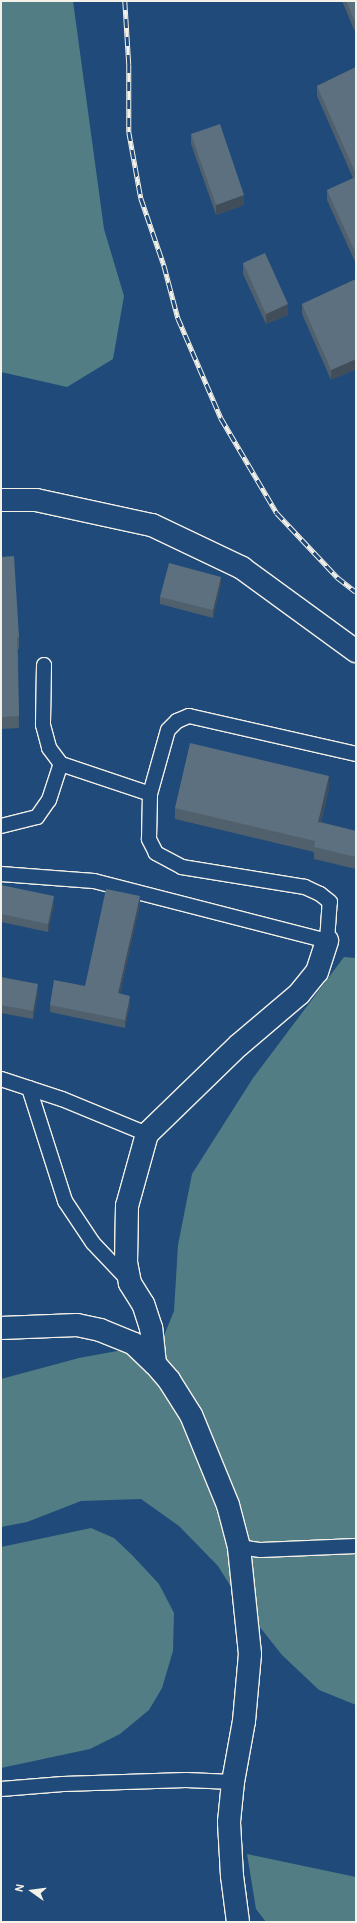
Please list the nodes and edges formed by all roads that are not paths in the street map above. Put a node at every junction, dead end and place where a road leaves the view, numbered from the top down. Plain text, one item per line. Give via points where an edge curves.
1 (1, 500) edge
2 (356, 651) edge
3 (44, 665) dead end
4 (356, 754) edge
5 (62, 764) junction
6 (150, 794) junction
7 (1, 826) edge
8 (1, 874) edge
9 (327, 941) junction
10 (1, 1079) edge
11 (29, 1088) junction
12 (147, 1134) junction
13 (130, 1283) junction
14 (1, 1328) edge
15 (155, 1364) junction
16 (356, 1546) edge
17 (239, 1547) junction
18 (233, 1782) junction
19 (1, 1789) edge
20 (238, 1922) edge

1 - 2 street via 36,500 152,525 242,568
3 - 5 lane via 43,725 49,748
4 - 6 lane via 189,716 177,720 168,730
5 - 6 lane
5 - 7 lane via 49,800 37,817
6 - 9 lane via 149,839 156,852 182,867 305,887 320,894 330,902
8 - 9 lane via 94,881
9 - 12 street via 317,972 299,994 239,1045
10 - 11 lane
11 - 12 lane
11 - 13 lane via 64,1201 93,1243
12 - 13 street via 127,1206 126,1263
13 - 15 street via 143,1304 151,1328
14 - 15 street via 78,1325 100,1330 134,1344
15 - 17 street via 169,1380 191,1415 228,1505
16 - 17 lane via 260,1550
17 - 18 street via 250,1654 244,1721
18 - 19 lane via 186,1780
18 - 20 street via 230,1822 232,1876

